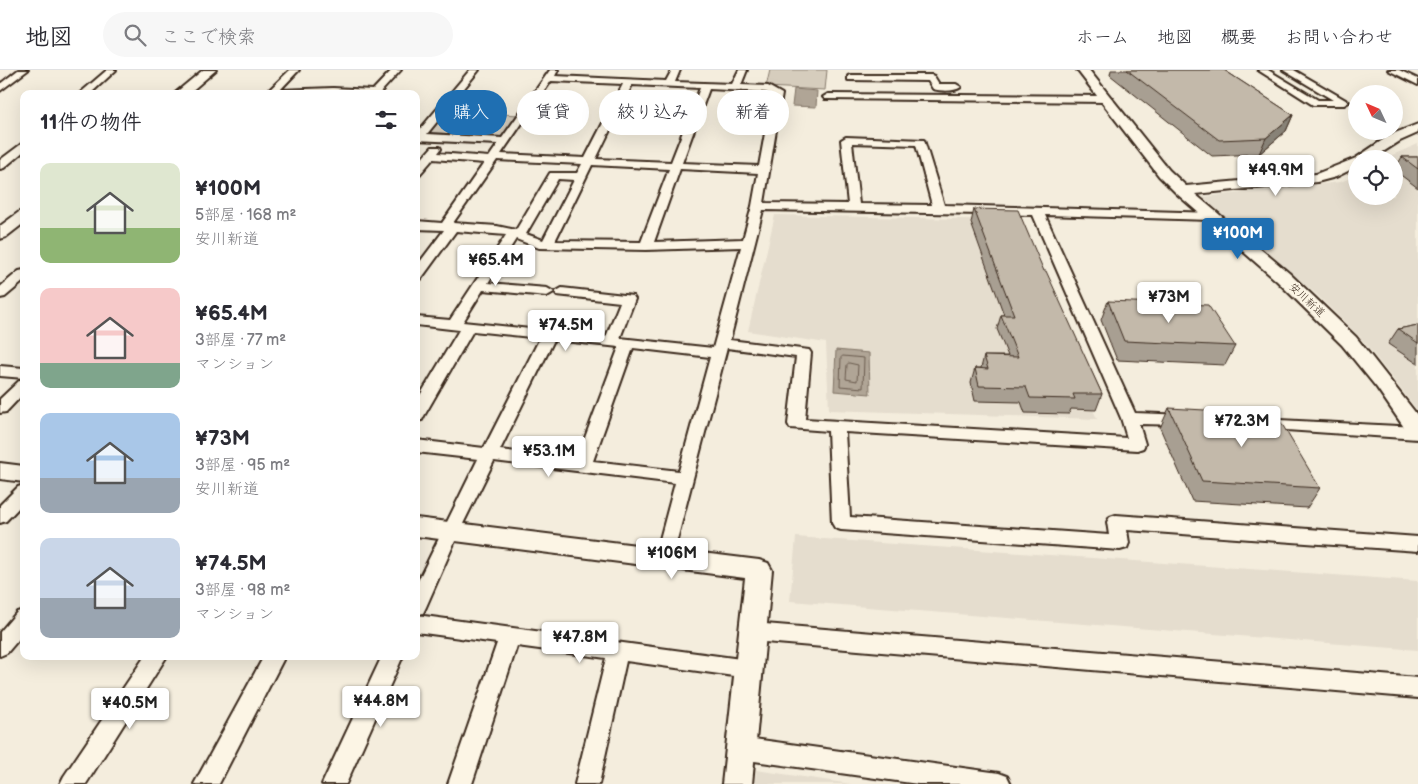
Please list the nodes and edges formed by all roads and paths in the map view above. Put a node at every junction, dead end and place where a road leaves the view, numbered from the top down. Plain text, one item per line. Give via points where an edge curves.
1 (24, 70) edge
2 (112, 70) edge
3 (210, 70) edge
4 (294, 70) edge
5 (397, 70) edge
6 (475, 70) edge
7 (676, 70) edge
8 (743, 70) edge
9 (1083, 70) edge
10 (1262, 70) edge
11 (1288, 70) edge
12 (1392, 70) edge
13 (552, 74) edge
14 (851, 78) dead end
15 (1417, 80) edge
16 (629, 82) junction
17 (669, 84) junction
18 (705, 86) junction
19 (736, 87) junction
20 (965, 87) dead end
21 (0, 88) edge
22 (89, 90) edge
23 (185, 90) edge
24 (274, 90) edge
25 (377, 90) edge
26 (1098, 92) junction
27 (828, 97) dead end
28 (1418, 128) edge
29 (420, 134) edge
30 (420, 137) edge
31 (446, 138) junction
32 (505, 142) junction
33 (20, 149) edge
34 (1376, 150) edge
35 (430, 156) junction
36 (493, 158) junction
37 (588, 161) junction
38 (674, 165) junction
39 (0, 166) edge
40 (1348, 166) edge
41 (420, 167) edge
42 (764, 170) junction
43 (580, 177) junction
44 (1182, 191) junction
45 (758, 206) junction
46 (854, 207) junction
47 (939, 208) junction
48 (1037, 211) junction
49 (1211, 216) junction
50 (20, 219) edge
51 (420, 225) edge
52 (449, 227) junction
53 (0, 234) edge
54 (516, 235) junction
55 (748, 243) junction
56 (547, 244) junction
57 (646, 246) junction
58 (420, 270) edge
59 (20, 277) edge
60 (480, 286) junction
61 (20, 289) edge
62 (3, 291) edge
63 (547, 292) dead end
64 (562, 292) dead end
65 (420, 321) edge
66 (461, 326) junction
67 (549, 335) junction
68 (611, 342) junction
69 (628, 343) junction
70 (720, 348) junction
71 (0, 371) edge
72 (20, 373) edge
73 (20, 388) edge
74 (20, 403) edge
75 (3, 405) edge
76 (420, 408) edge
77 (1128, 418) junction
78 (1206, 421) edge
79 (1245, 423) edge
80 (836, 426) junction
81 (1418, 432) edge
82 (420, 446) edge
83 (490, 455) junction
84 (583, 466) junction
85 (0, 470) edge
86 (20, 473) edge
87 (685, 478) junction
88 (20, 495) edge
89 (0, 516) edge
90 (420, 528) edge
91 (450, 532) junction
92 (1418, 544) edge
93 (664, 558) junction
94 (420, 598) edge
95 (20, 623) edge
96 (420, 624) edge
97 (752, 632) junction
98 (510, 636) junction
99 (0, 647) edge
100 (618, 651) junction
101 (154, 660) edge
102 (273, 660) edge
103 (392, 660) edge
104 (748, 669) junction
105 (1418, 688) edge
106 (740, 748) junction
107 (72, 784) edge
108 (206, 784) edge
109 (334, 784) edge
110 (460, 784) edge
111 (587, 784) edge
112 (737, 784) edge
113 (999, 784) edge

1 - 21 street
2 - 22 street
3 - 23 street
4 - 24 street
5 - 25 street
6 - 29 street
7 - 17 street
8 - 19 street
9 - 26 street, 安川新道
10 - 11 street via 1316,103 1344,102
12 - 15 street
13 - 16 street
13 - 32 street
14 - 20 street via 931,78 936,87
16 - 17 street
16 - 37 street
17 - 18 street
18 - 19 street
18 - 38 street
19 - 42 street via 768,89 777,94
26 - 27 street
26 - 44 street, 安川新道
28 - 34 street
30 - 31 street
31 - 32 street
31 - 35 street
32 - 36 street
33 - 39 street
35 - 36 street
35 - 41 street
36 - 37 street
36 - 52 street
37 - 38 street
37 - 43 street
38 - 42 street
38 - 57 street
40 - 44 street via 1317,178
42 - 45 street
43 - 54 street via 554,175
43 - 56 street
44 - 49 street, 安川新道
45 - 46 street
45 - 55 street
46 - 47 street
46 - 47 street via 846,140 920,142
47 - 48 street
48 - 49 street
48 - 77 street
49 - 81 street, 安川新道 via 1305,297 1349,340
50 - 53 street
51 - 52 street
52 - 54 street via 497,230
52 - 58 street
54 - 56 street
54 - 60 street
55 - 57 street
55 - 70 street
56 - 57 street
59 - 62 street
60 - 63 street
60 - 66 street
61 - 62 street
64 - 68 street via 628,299
65 - 66 street
66 - 67 street
66 - 76 street
67 - 68 street
67 - 83 street
68 - 69 street
69 - 70 street
69 - 84 street
70 - 80 street via 804,353 796,424
70 - 87 street
71 - 72 street
73 - 75 street
74 - 75 street
77 - 78 street
77 - 80 street via 1137,444
79 - 81 street
80 - 92 street via 841,523 1120,543 1116,522
82 - 83 street
83 - 84 street
83 - 91 street
84 - 87 street
85 - 86 street
87 - 93 street
88 - 89 street
90 - 91 street
91 - 93 street
91 - 94 street
93 - 97 street via 759,570
95 - 99 street
96 - 98 street
97 - 104 street
97 - 105 street
98 - 100 street
98 - 110 street
100 - 104 street
100 - 111 street
101 - 107 street
102 - 108 street
103 - 109 street
104 - 106 street
106 - 112 street
106 - 113 street

